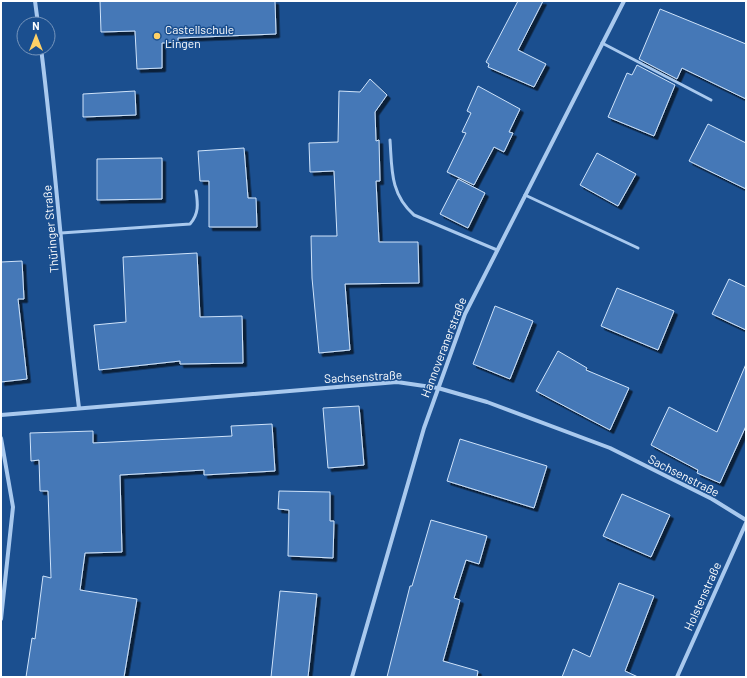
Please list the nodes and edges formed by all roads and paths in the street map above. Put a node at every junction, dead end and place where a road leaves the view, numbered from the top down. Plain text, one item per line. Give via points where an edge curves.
1 (34, 1) edge
2 (624, 1) edge
3 (37, 16) edge
4 (602, 43) junction
5 (42, 56) edge
6 (711, 100) dead end
7 (390, 140) dead end
8 (196, 191) dead end
9 (525, 195) junction
10 (61, 233) junction
11 (638, 248) dead end
12 (497, 250) junction
13 (438, 388) junction
14 (79, 408) junction
15 (1, 415) edge
16 (1, 438) edge
17 (746, 520) edge
18 (746, 523) edge
19 (1, 619) edge
20 (352, 677) edge
21 (677, 677) edge

1 - 3 street
2 - 4 street, Hannoveranerstraße
4 - 6 lane
4 - 9 street, Hannoveranerstraße
5 - 10 street, Thüringer Straße
7 - 12 lane via 396,191 403,205 414,215
8 - 10 lane via 196,218 190,224
9 - 11 lane
9 - 12 street, Hannoveranerstraße
10 - 14 street, Thüringer Straße
12 - 13 street, Hannoveranerstraße via 464,314
13 - 14 street, Sachsenstraße via 397,382
13 - 17 street, Sachsenstraße via 487,402 610,448 712,499
13 - 20 street, Hannoveranerstraße via 424,428
14 - 15 street, Sachsenstraße
16 - 19 street via 13,507
18 - 21 street, Holstenstraße

